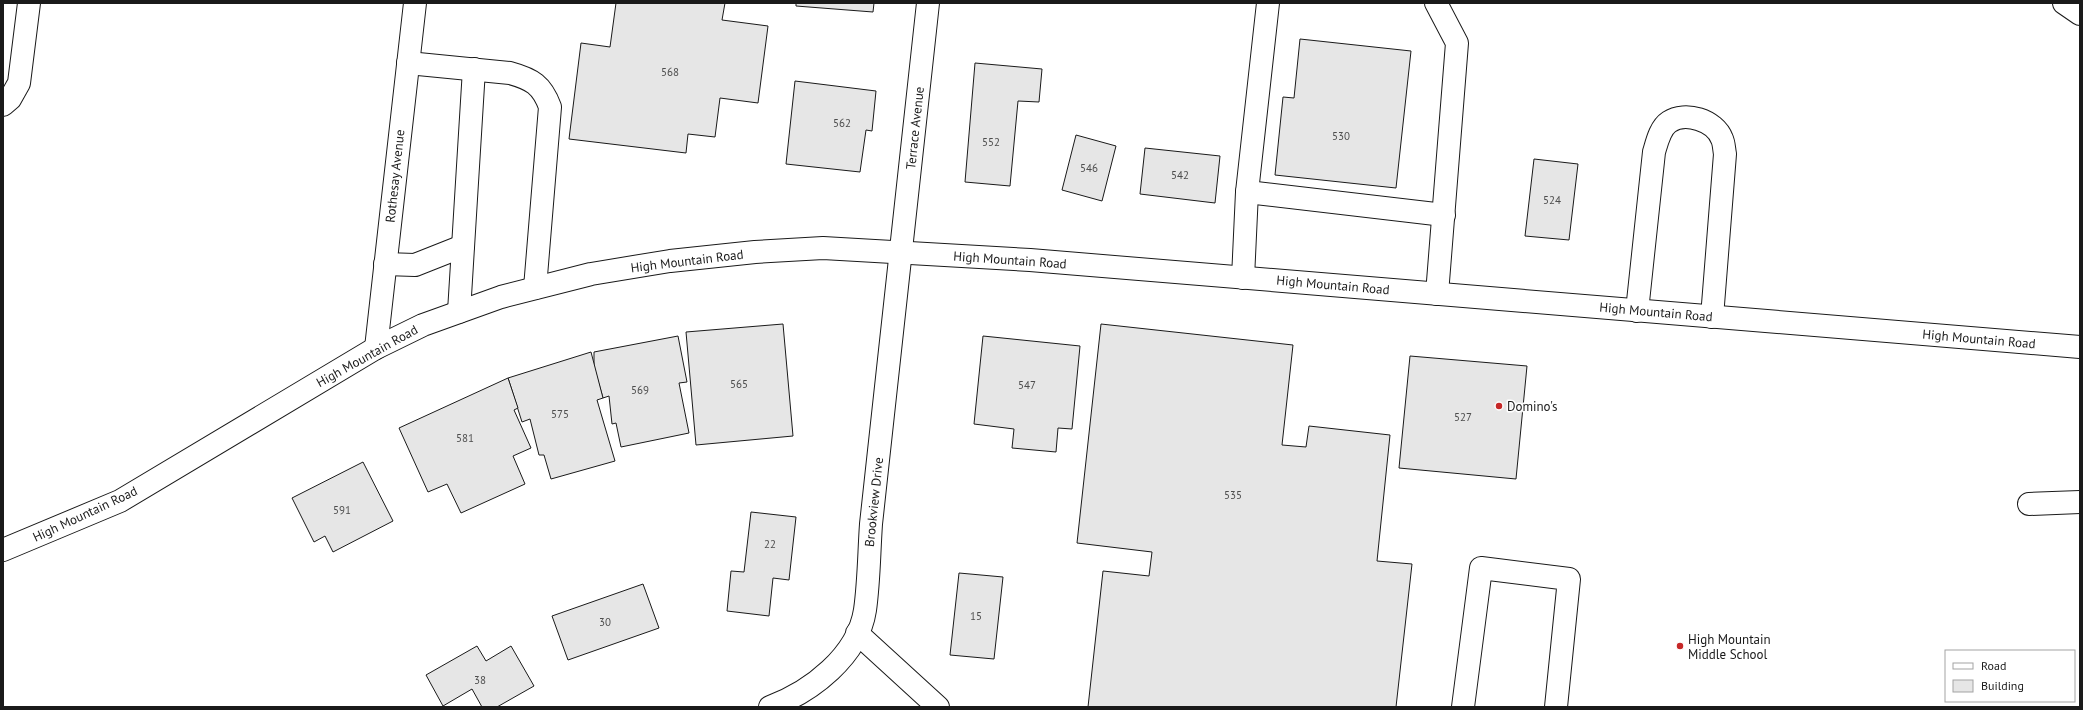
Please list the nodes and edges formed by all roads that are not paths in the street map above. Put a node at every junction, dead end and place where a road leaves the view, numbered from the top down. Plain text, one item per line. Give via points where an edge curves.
1 (29, 3) edge
2 (415, 3) edge
3 (928, 3) edge
4 (1268, 3) edge
5 (1436, 3) edge
6 (2064, 3) edge
7 (2080, 14) edge
8 (408, 64) junction
9 (474, 69) junction
10 (3, 105) edge
11 (1247, 192) junction
12 (1444, 215) junction
13 (463, 246) junction
14 (902, 253) junction
15 (385, 264) junction
16 (1243, 278) junction
17 (536, 288) junction
18 (1437, 294) junction
19 (1637, 311) junction
20 (459, 312) junction
21 (1712, 317) junction
22 (2080, 347) edge
23 (376, 348) junction
24 (2080, 502) edge
25 (2029, 504) dead end
26 (3, 550) edge
27 (857, 632) junction
28 (770, 707) edge
29 (938, 707) edge
30 (1463, 707) edge
31 (1556, 707) edge

1 - 10 street via 19,83 10,99
2 - 8 street, Rothesay Avenue
3 - 14 street, Terrace Avenue
4 - 11 street
5 - 12 street via 1457,43
6 - 7 street
8 - 9 street
8 - 15 street, Rothesay Avenue
9 - 13 street
9 - 17 street via 524,77 538,85 550,106
11 - 12 street
11 - 16 street
12 - 18 street
13 - 15 street via 415,265
13 - 20 street
14 - 16 street, High Mountain Road via 1030,260
14 - 17 street, High Mountain Road via 822,248 755,252 670,261 591,274
14 - 27 street, Brookview Drive via 871,524 864,611
15 - 23 street, Rothesay Avenue
16 - 18 street, High Mountain Road
17 - 20 street, High Mountain Road via 500,297
18 - 19 street, High Mountain Road
19 - 21 street, High Mountain Road
19 - 21 street via 1654,152 1658,136 1668,122 1681,116 1695,117 1711,126 1722,138 1724,149
20 - 23 street, High Mountain Road via 423,325
21 - 22 street, High Mountain Road
23 - 26 street, High Mountain Road via 120,500
24 - 25 street
27 - 28 street, Brookview Drive via 839,661 813,685
27 - 29 street
30 - 31 street via 1481,568 1569,579

